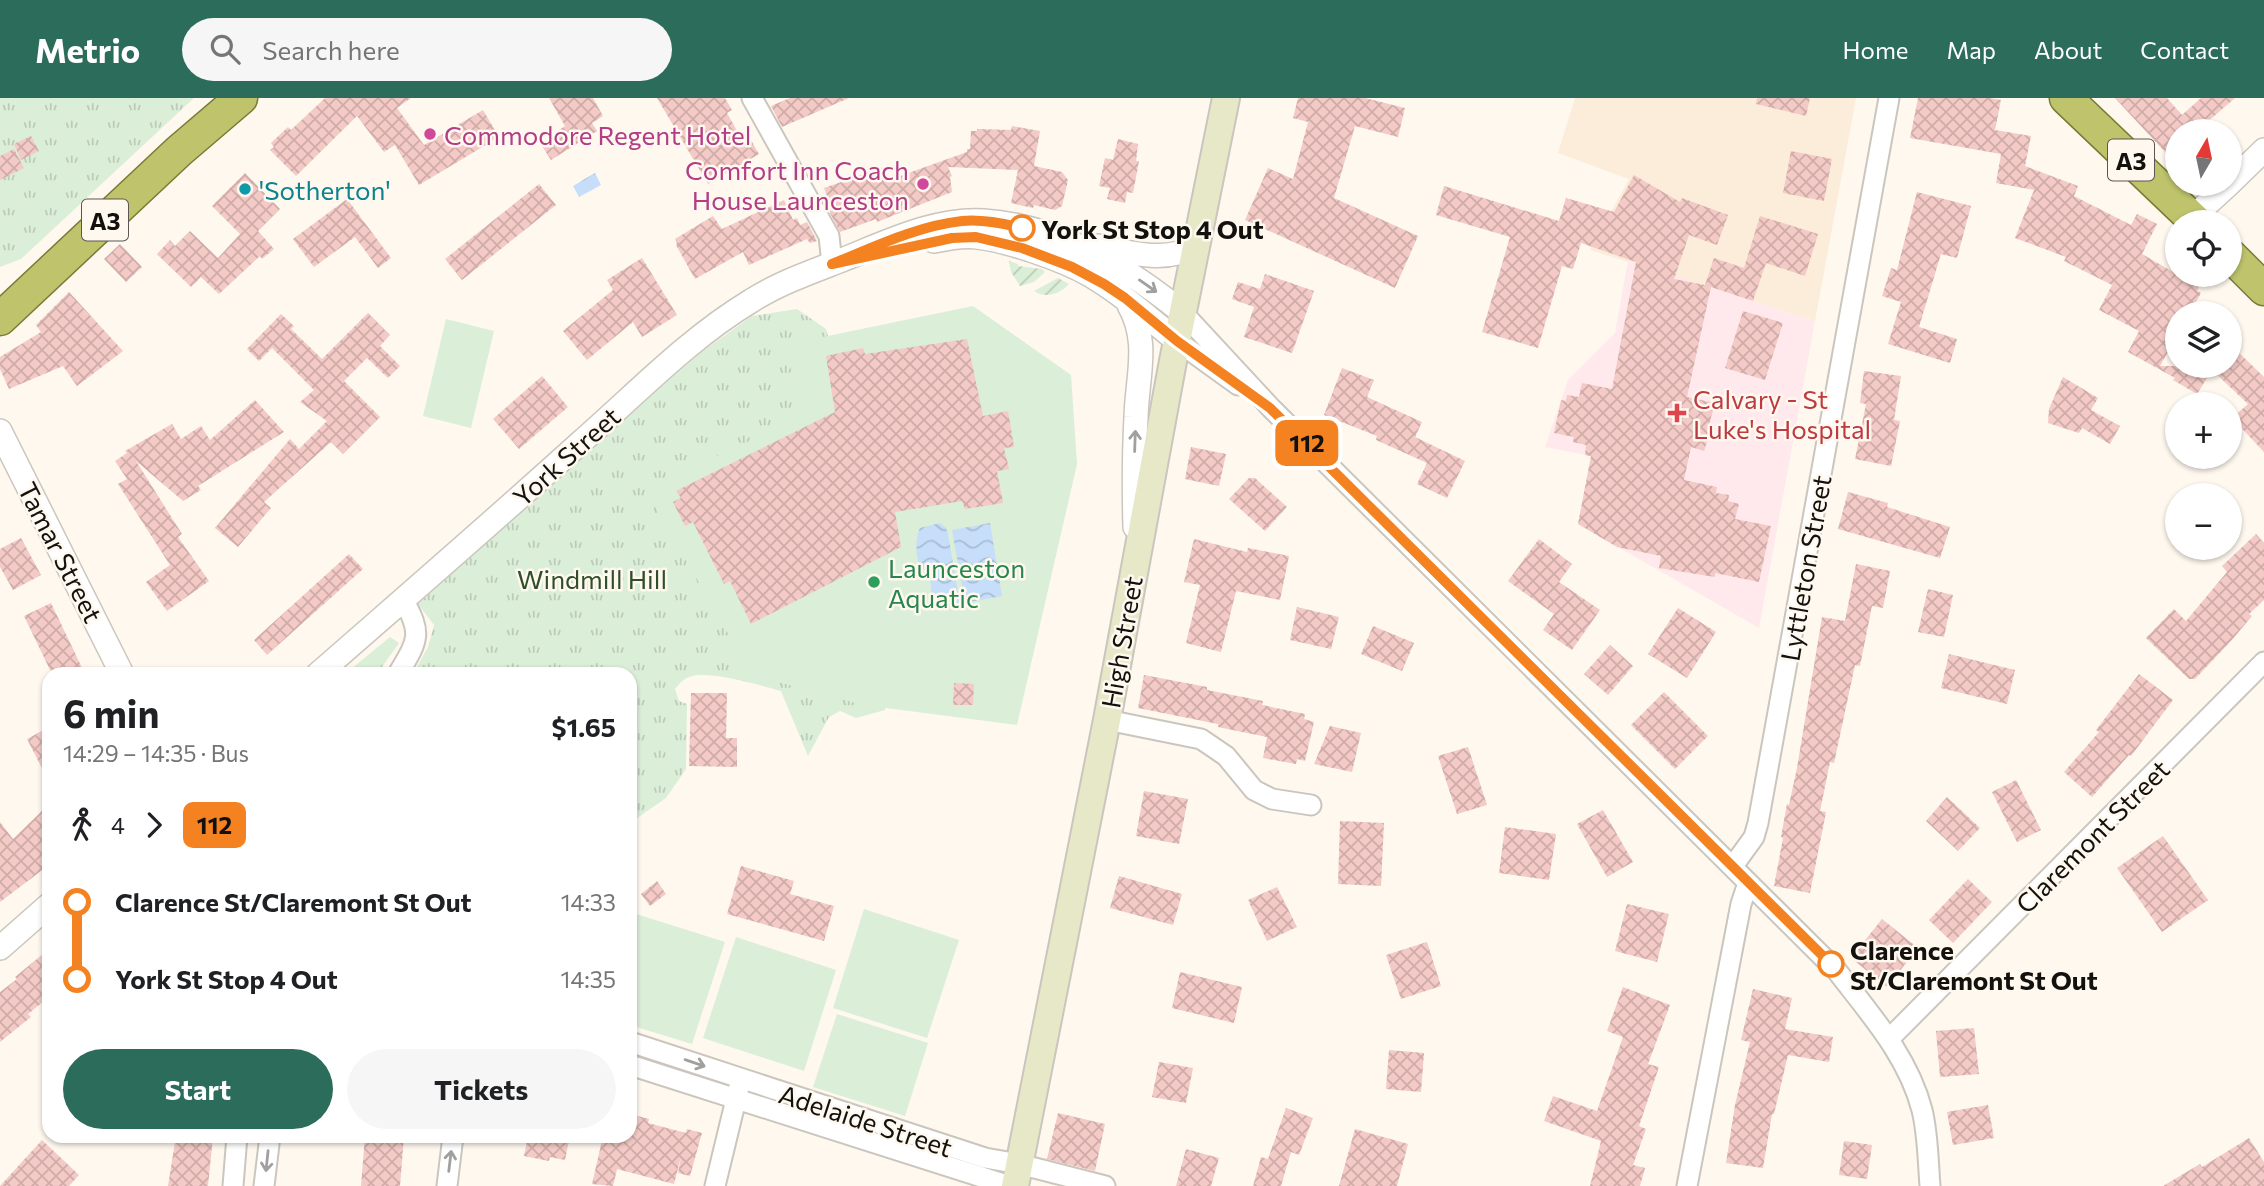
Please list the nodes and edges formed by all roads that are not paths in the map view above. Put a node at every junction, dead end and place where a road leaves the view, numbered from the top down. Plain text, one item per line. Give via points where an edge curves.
1 (241, 98) edge
2 (1226, 98) edge
3 (1889, 98) edge
4 (2066, 98) edge
5 (757, 99) edge
6 (2264, 150) edge
7 (2242, 171) edge
8 (2217, 196) edge
9 (2184, 210) edge
10 (2203, 210) edge
11 (1054, 237) junction
12 (1197, 245) junction
13 (832, 264) junction
14 (2242, 267) edge
15 (34, 286) junction
16 (2264, 289) edge
17 (0, 293) edge
18 (1125, 298) junction
19 (1183, 313) junction
20 (0, 319) edge
21 (1177, 341) junction
22 (1270, 408) junction
23 (0, 431) edge
24 (1135, 558) junction
25 (403, 599) junction
26 (2264, 662) edge
27 (118, 667) edge
28 (326, 667) edge
29 (402, 667) edge
30 (1107, 720) junction
31 (1311, 805) dead end
32 (1733, 866) junction
33 (1748, 883) junction
34 (42, 911) edge
35 (0, 948) edge
36 (1889, 1039) junction
37 (639, 1044) edge
38 (637, 1067) edge
39 (741, 1079) junction
40 (736, 1098) junction
41 (892, 1138) junction
42 (236, 1143) edge
43 (269, 1143) edge
44 (452, 1143) edge
45 (1015, 1179) edge
46 (233, 1186) edge
47 (264, 1186) edge
48 (447, 1186) edge
49 (715, 1186) edge
50 (1105, 1186) edge
51 (1687, 1186) edge
52 (1930, 1186) edge

1 - 15 highway, A3
2 - 12 main road, High Street
3 - 32 street, Lyttleton Street via 1758,822 1754,837
4 - 9 highway, A3
5 - 13 street via 829,236
6 - 7 street
8 - 10 street
11 - 12 street via 1149,256 1177,255
11 - 13 street, York Street via 1010,225 964,221 912,233
11 -> 19 street, York Street via 1116,265
12 - 19 main road, High Street
13 - 18 street, York Street via 921,243 976,237 1072,267
13 - 25 street, York Street via 750,301 700,338
14 - 16 highway
15 - 17 main road
15 - 20 highway, A3
18 - 21 street, York Street
24 -> 18 street via 1141,341
19 - 21 main road, High Street
19 - 22 street
21 - 22 street
21 - 24 main road, High Street
22 - 32 street
23 - 27 street, Tamar Street
24 - 30 main road, High Street
25 - 28 street, York Street
25 - 29 street via 416,622 416,638
26 - 36 street, Claremont Street
30 - 31 street via 1200,739 1226,757 1254,790 1272,799
30 - 45 main road, High Street
32 - 33 street
33 - 36 street via 1838,971
33 - 51 street
34 - 35 street
36 - 52 street via 1913,1079 1923,1113
37 -> 39 street, Adelaide Street
38 - 40 street, Adelaide Street
39 - 40 street
39 - 41 street, Adelaide Street
40 - 41 street, Adelaide Street
40 - 49 street
41 - 45 street, Adelaide Street
42 - 46 street
43 -> 47 street
48 -> 44 street
45 - 50 street, Adelaide Street

